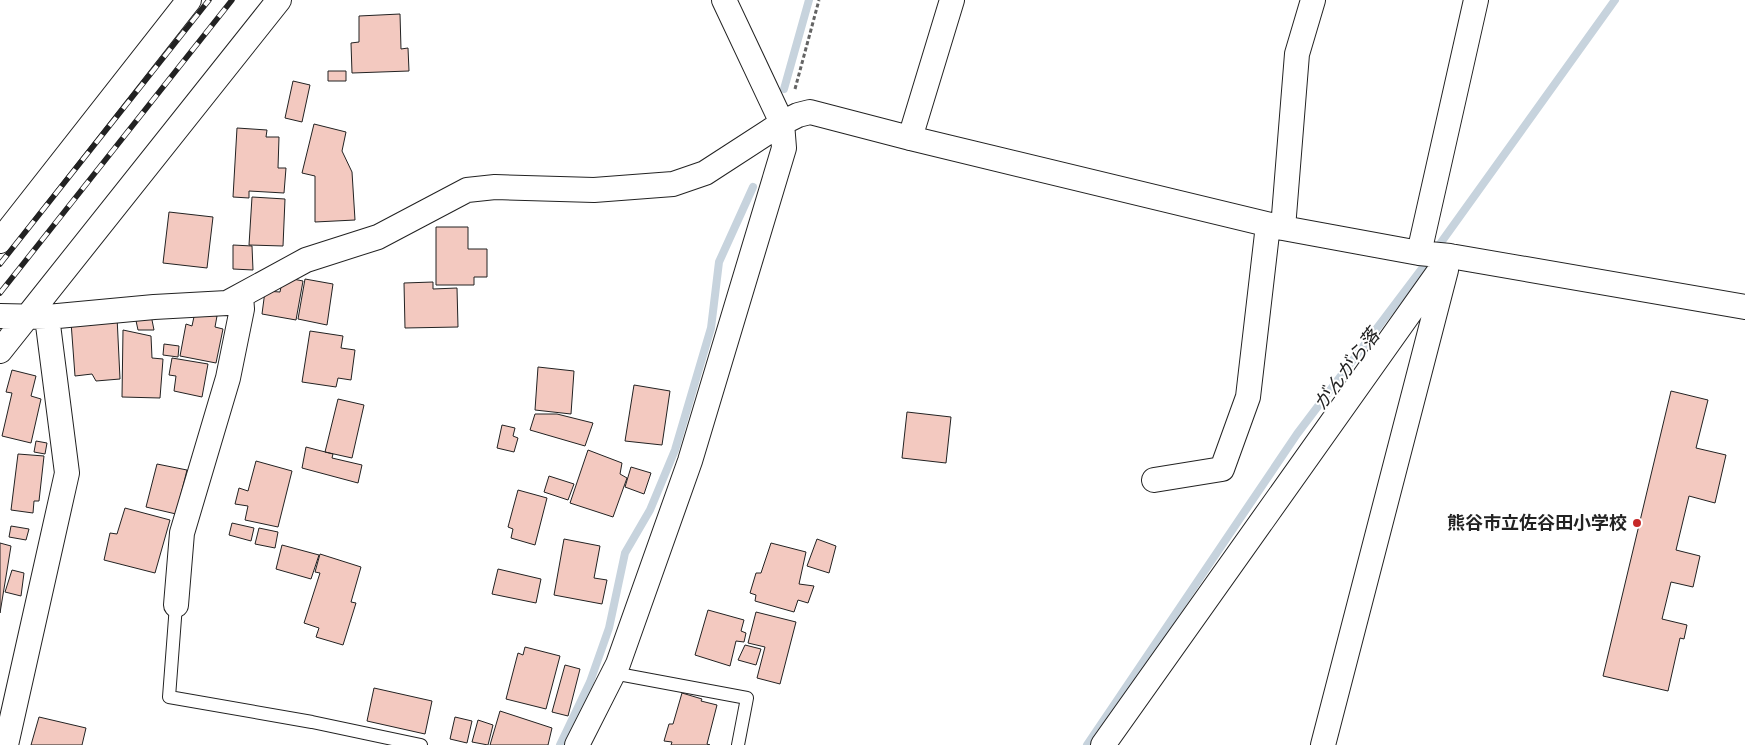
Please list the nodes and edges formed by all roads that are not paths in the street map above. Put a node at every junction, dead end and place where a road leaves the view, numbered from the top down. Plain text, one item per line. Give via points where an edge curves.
1 (189, 0) edge
2 (279, 0) edge
3 (724, 0) edge
4 (952, 0) edge
5 (1313, 0) edge
6 (1476, 0) edge
7 (790, 119) junction
8 (910, 138) junction
9 (1275, 227) junction
10 (0, 241) edge
11 (1420, 253) junction
12 (1449, 256) junction
13 (241, 296) junction
14 (1745, 307) edge
15 (0, 316) edge
16 (37, 317) junction
17 (0, 351) edge
18 (1154, 480) dead end
19 (176, 605) joint
20 (613, 673) junction
21 (6, 745) edge
22 (421, 745) edge
23 (577, 745) edge
24 (738, 745) edge
25 (1103, 745) edge
26 (1323, 745) edge

1 - 10 street
2 - 16 street
3 - 7 street
4 - 8 street
5 - 9 street via 1297,54
6 - 11 street
7 - 8 street via 810,112
7 - 13 street via 705,173 674,184 594,190 495,186 467,190 378,237 306,260
7 - 20 street via 690,462
8 - 9 street
9 - 11 street
9 - 18 street via 1248,396 1222,469
11 - 12 street
12 - 14 street
12 - 25 street
12 - 26 street
13 - 16 street via 228,303
13 - 19 street via 242,309 228,378 182,533
15 - 16 street
16 - 17 street
16 - 21 street via 67,473
19 - 22 lane via 169,697
20 - 23 street
20 - 24 lane via 747,698

